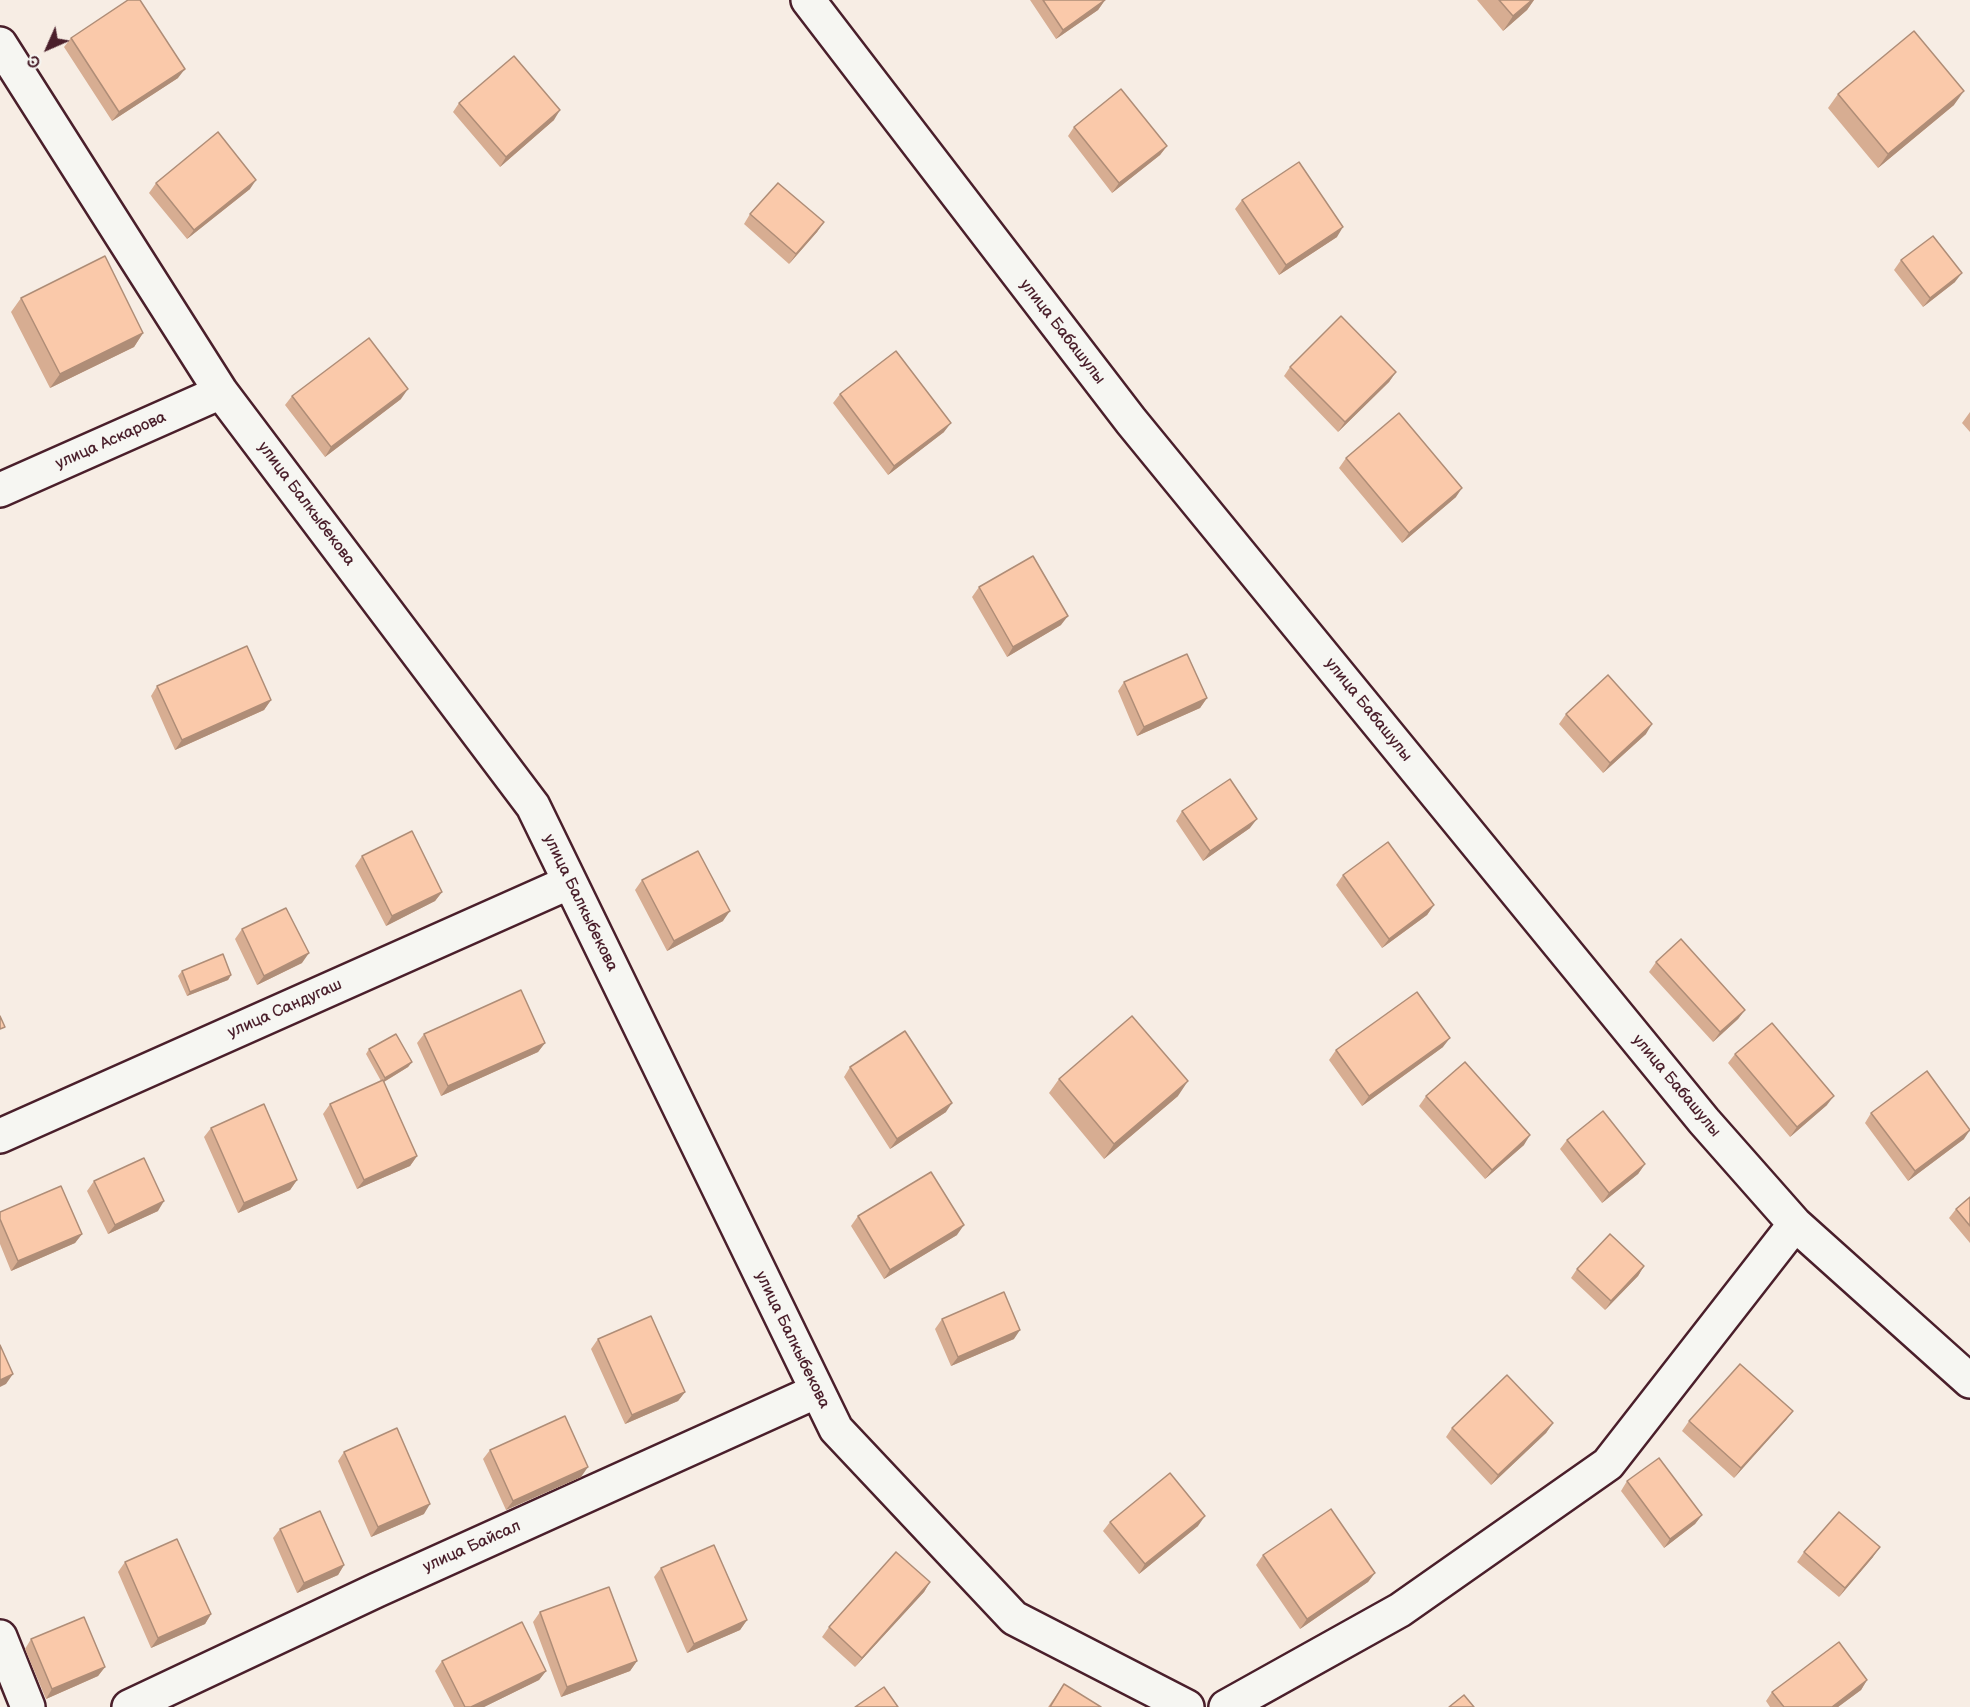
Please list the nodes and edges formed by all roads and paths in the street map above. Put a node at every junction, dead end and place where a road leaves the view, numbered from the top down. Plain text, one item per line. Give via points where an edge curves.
1 (808, 0) edge
2 (0, 44) edge
3 (221, 392) junction
4 (0, 490) edge
5 (570, 882) junction
6 (0, 1136) edge
7 (1795, 1224) junction
8 (1970, 1381) edge
9 (817, 1391) junction
10 (0, 1637) edge
11 (28, 1707) edge
12 (129, 1707) edge
13 (1187, 1707) edge
14 (1226, 1707) edge

1 - 7 street, улица Бабашулы via 1131,421 1697,1112
2 - 3 street, улица Балкыбекова
3 - 4 street, улица Аскарова
3 - 5 street, улица Балкыбекова via 533,806
5 - 6 street, улица Сандугаш
5 - 9 street, улица Балкыбекова
7 - 8 street, улица Бабашулы
7 - 14 street via 1608,1464 1400,1610
9 - 12 street, улица Байсал
9 - 13 street, улица Балкыбекова via 836,1430 1014,1618
10 - 11 street

